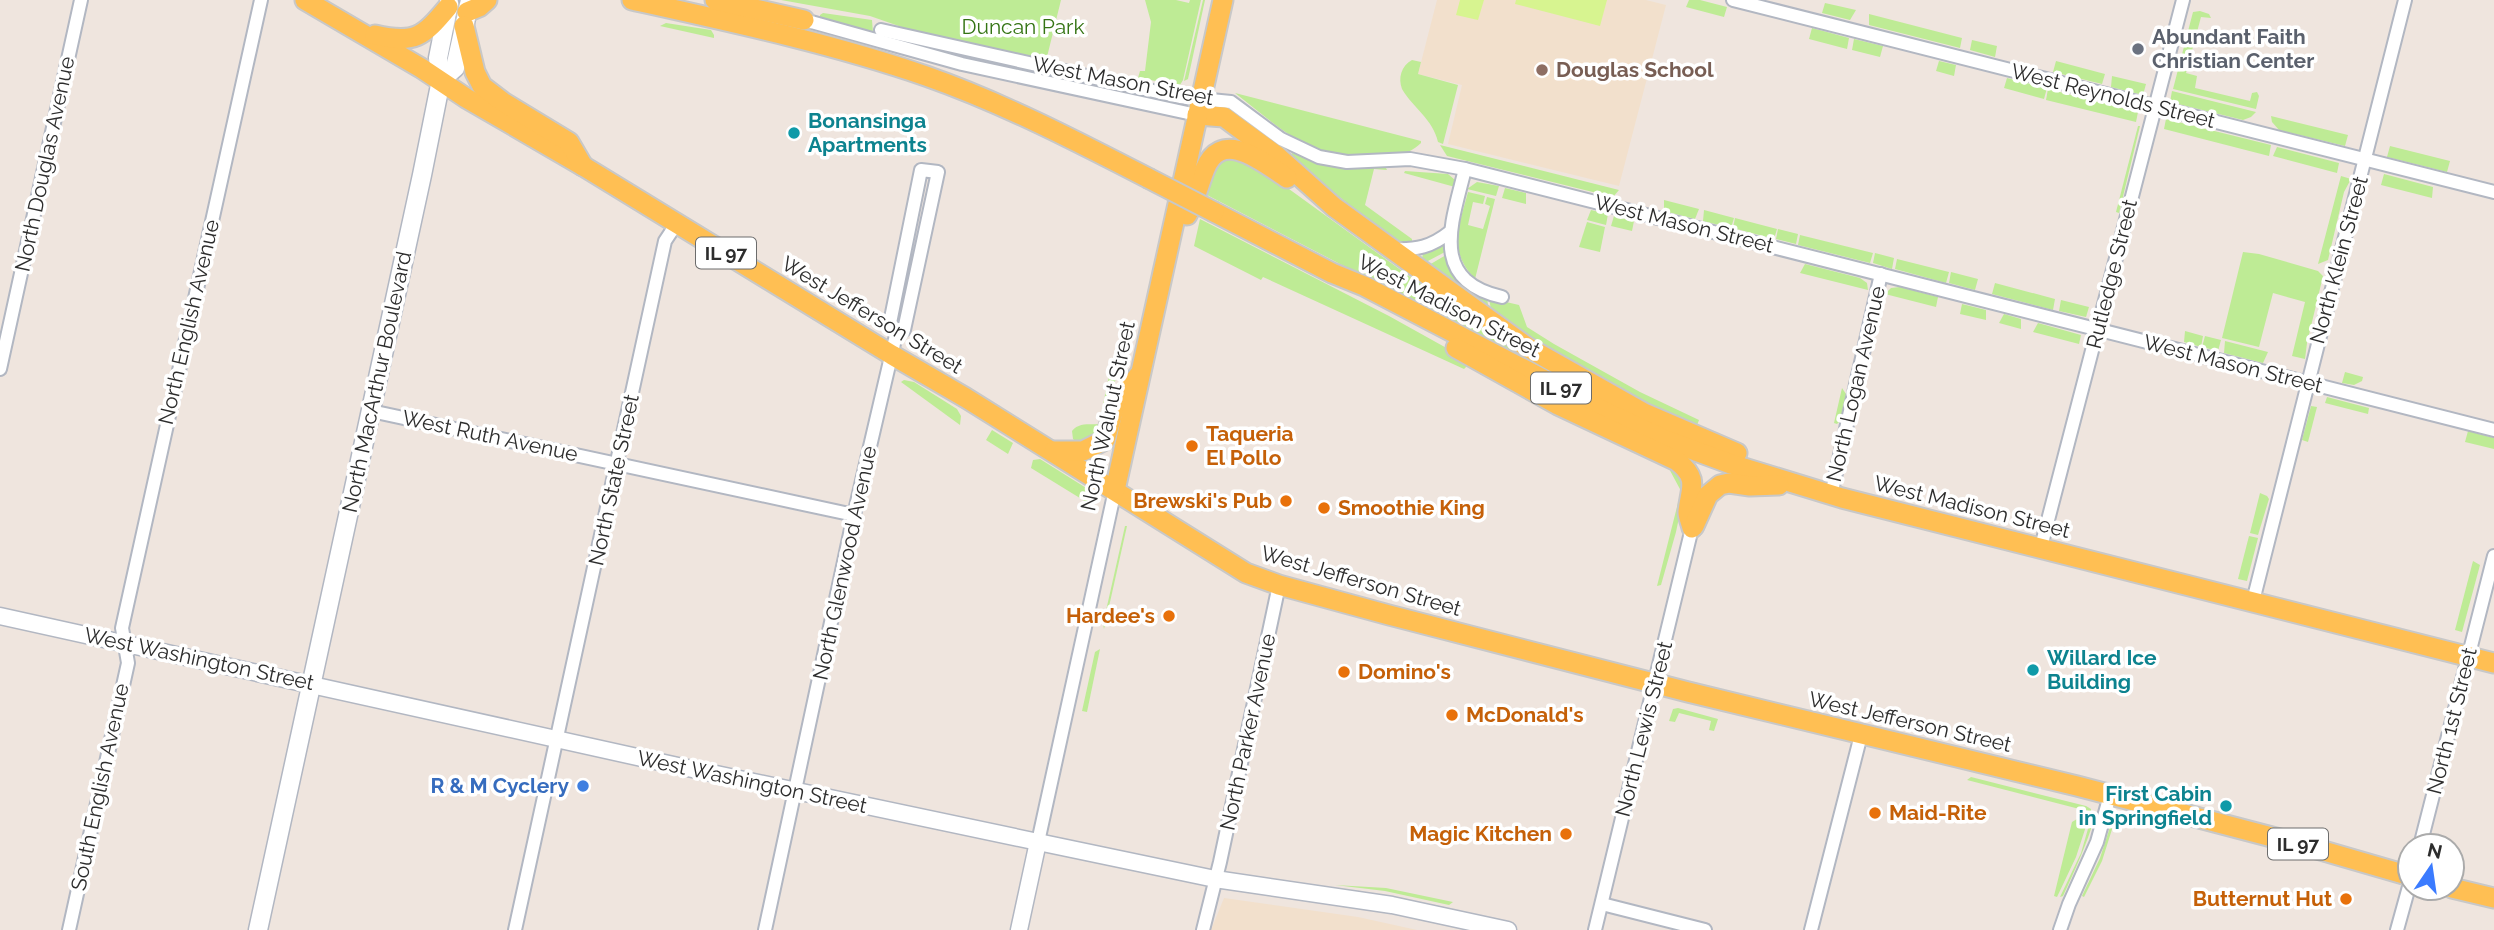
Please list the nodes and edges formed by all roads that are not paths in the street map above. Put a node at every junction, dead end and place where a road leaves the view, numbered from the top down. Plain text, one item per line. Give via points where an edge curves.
1 (81, 0) edge
2 (261, 0) edge
3 (305, 0) edge
4 (487, 0) edge
5 (632, 0) edge
6 (715, 0) edge
7 (1223, 0) edge
8 (1732, 0) edge
9 (2183, 0) edge
10 (2405, 0) edge
11 (460, 9) edge
12 (804, 20) joint
13 (881, 30) dead end
14 (363, 33) junction
15 (441, 80) junction
16 (2155, 107) junction
17 (1199, 108) junction
18 (2365, 159) junction
19 (583, 166) junction
20 (1465, 169) junction
21 (2494, 192) edge
22 (1334, 207) junction
23 (677, 223) junction
24 (1450, 232) junction
25 (1171, 239) junction
26 (1392, 249) junction
27 (1332, 273) junction
28 (1881, 274) junction
29 (1502, 297) dead end
30 (2098, 330) junction
31 (896, 335) junction
32 (892, 355) junction
33 (0, 369) edge
34 (1142, 371) junction
35 (2308, 383) junction
36 (371, 411) junction
37 (2494, 430) edge
38 (1049, 450) junction
39 (617, 464) junction
40 (1798, 485) junction
41 (1115, 491) junction
42 (1831, 495) junction
43 (855, 515) junction
44 (1692, 528) junction
45 (2041, 547) junction
46 (2494, 556) edge
47 (1279, 585) junction
48 (2253, 601) junction
49 (0, 616) edge
50 (126, 643) junction
51 (2468, 656) junction
52 (2494, 663) edge
53 (312, 684) junction
54 (1656, 684) junction
55 (1861, 735) junction
56 (557, 739) junction
57 (795, 791) junction
58 (2110, 795) junction
59 (2424, 832) edge
60 (1038, 842) junction
61 (2396, 872) edge
62 (1215, 879) junction
63 (2466, 891) edge
64 (2494, 898) edge
65 (2405, 902) edge
66 (1602, 904) junction
67 (69, 930) edge
68 (258, 930) edge
69 (515, 930) edge
70 (765, 930) edge
71 (1019, 930) edge
72 (1203, 930) edge
73 (1508, 930) edge
74 (1595, 930) edge
75 (1705, 930) edge
76 (1811, 930) edge
77 (2060, 930) edge
78 (2398, 930) edge

1 - 33 street, North Douglas Avenue
2 - 50 street, North English Avenue via 122,628
3 - 14 main road, West Jefferson Street / IL 97
4 - 11 main road via 479,7
5 - 27 main road, West Madison Street / IL 97, bridge via 849,50 927,76 1053,130
6 - 12 main road
7 - 17 main road, North Walnut Street
8 - 16 street, West Reynolds Street
9 - 16 street, Rutledge Street
10 - 18 street, North Klein Street
11 - 14 main road via 418,37
11 - 15 main road, North MacArthur Boulevard via 455,68
11 - 19 main road via 482,86 569,142
12 - 17 street, West Mason Street via 962,64
13 - 17 street, West Mason Street
14 - 15 main road, West Jefferson Street / IL 97
15 - 19 main road, West Jefferson Street / IL 97
15 - 36 main road, North MacArthur Boulevard
16 - 18 street, West Reynolds Street
16 - 30 street, Rutledge Street
17 - 20 street, West Mason Street via 1219,99 1231,102 1281,139 1319,157 1347,162 1394,158
17 - 22 main road via 1224,117
17 - 25 main road, North Walnut Street
18 - 21 street, West Reynolds Street
18 - 35 street, North Klein Street
19 - 23 main road, West Jefferson Street / IL 97
20 - 24 street
20 - 28 street, West Mason Street
22 - 25 main road via 1246,152 1225,150 1210,160 1189,212
22 - 26 main road
23 - 32 main road, West Jefferson Street / IL 97
23 - 39 street, North State Street via 665,241
24 - 26 street via 1419,250
24 - 29 street via 1452,259 1460,274 1473,286
25 - 34 main road, North Walnut Street
26 - 40 main road via 1567,372 1644,413 1778,469
27 - 40 main road, West Madison Street / IL 97 via 1666,440
27 - 44 main road via 1546,398 1677,461 1693,483 1688,514
28 - 30 street, West Mason Street
28 - 42 street, North Logan Avenue
30 - 35 street, West Mason Street
30 - 45 street, Rutledge Street
31 - 31 street, North Glenwood Avenue via 904,330 938,173 922,170 890,323
31 - 32 street, North Glenwood Avenue
32 - 38 main road, West Jefferson Street / IL 97
32 - 43 street, North Glenwood Avenue
34 - 38 main road via 1115,406 1105,440 1083,452
34 - 41 main road, North Walnut Street
35 - 37 street, West Mason Street
35 - 48 street, North Klein Street
36 - 39 street, West Ruth Avenue
36 - 53 main road, North MacArthur Boulevard
38 - 41 main road, West Jefferson Street / IL 97
39 - 43 street, West Ruth Avenue
39 - 56 street, North State Street
40 - 42 main road, West Madison Street / IL 97
40 - 44 main road via 1720,485 1708,495
41 - 47 main road, West Jefferson Street / IL 97 via 1240,569
41 - 60 street, North Walnut Street
42 - 45 main road, West Madison Street / IL 97
43 - 57 street, North Glenwood Avenue
44 - 54 street, North Lewis Street
45 - 48 main road, West Madison Street / IL 97
46 - 51 street, North 1st Street
47 - 54 main road, West Jefferson Street / IL 97
47 - 62 street, North Parker Avenue
48 - 51 main road, West Madison Street / IL 97
49 - 50 street, West Washington Street
50 - 53 street, West Washington Street
50 - 67 street, South English Avenue via 128,663
51 - 52 main road, IL 97
51 - 59 street, North 1st Street
53 - 56 street, West Washington Street
53 - 68 main road, North MacArthur Boulevard
54 - 55 main road, West Jefferson Street / IL 97
54 - 66 street, North Lewis Street
55 - 58 main road, West Jefferson Street / IL 97
55 - 76 street
56 - 57 street, West Washington Street
56 - 69 street, North State Street
57 - 60 street, West Washington Street
57 - 70 street, North Glenwood Avenue
58 - 61 main road, West Jefferson Street / IL 97
58 - 77 street via 2097,842
60 - 62 street, West Washington Street
60 - 71 street
62 - 72 street, North Parker Avenue
62 - 73 street, West Washington Street via 1392,905
63 - 64 main road
65 - 78 street
66 - 74 street, North Lewis Street
66 - 75 street

